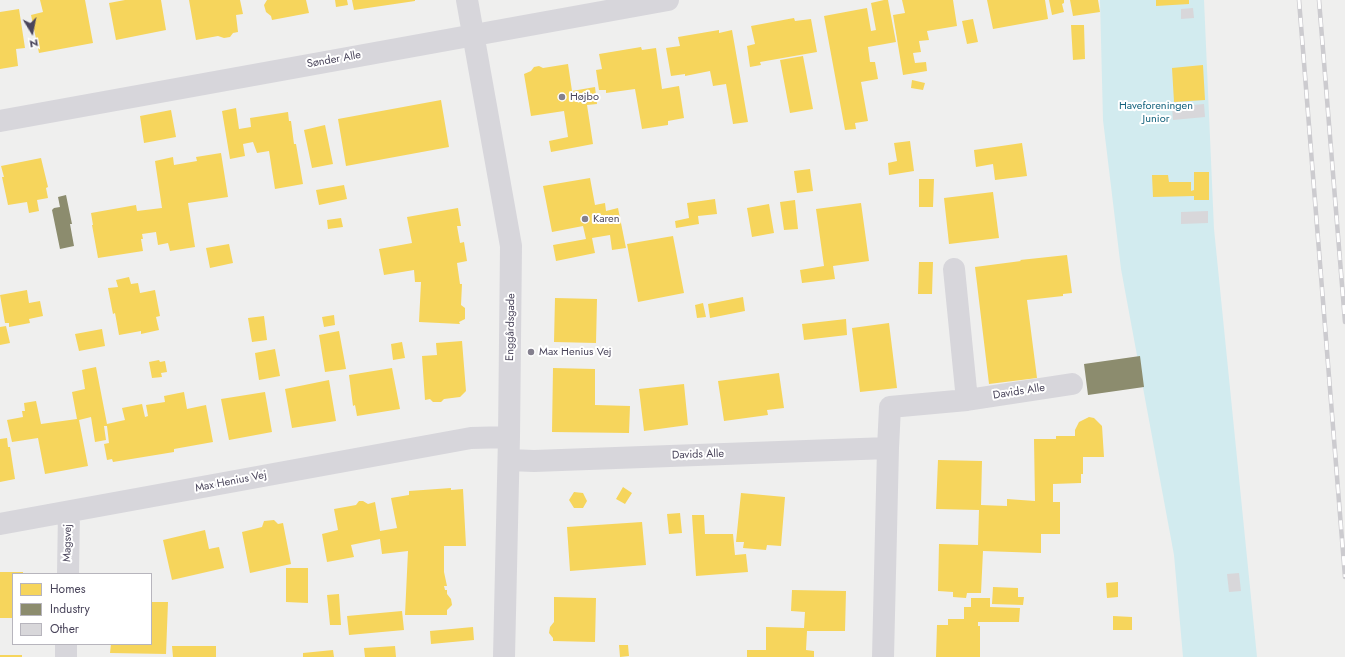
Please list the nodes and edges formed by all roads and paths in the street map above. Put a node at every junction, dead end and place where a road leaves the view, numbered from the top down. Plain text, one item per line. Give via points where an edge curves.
1 (467, 0) edge
2 (668, 0) edge
3 (473, 34) junction
4 (0, 121) edge
5 (954, 268) dead end
6 (1072, 384) dead end
7 (967, 400) junction
8 (509, 437) junction
9 (888, 448) junction
10 (508, 460) junction
11 (69, 512) junction
12 (0, 524) edge
13 (68, 573) edge
14 (66, 645) edge
15 (66, 657) edge
16 (504, 657) edge
17 (883, 657) edge

1 - 3 street, Enggårdsgade
2 - 3 street, Sønder Alle
3 - 4 street, Sønder Alle
3 - 8 street, Enggårdsgade via 511,246
5 - 7 street
6 - 7 street, Davids Alle
7 - 9 street, Davids Alle via 890,407
8 - 10 street, Enggårdsgade
8 - 11 street, Max Henius Vej via 471,438
9 - 10 street, Davids Alle
9 - 17 street, Davids Alle
10 - 16 street, Enggårdsgade
11 - 12 street, Max Henius Vej
11 - 13 street, Magsvej
14 - 15 street

